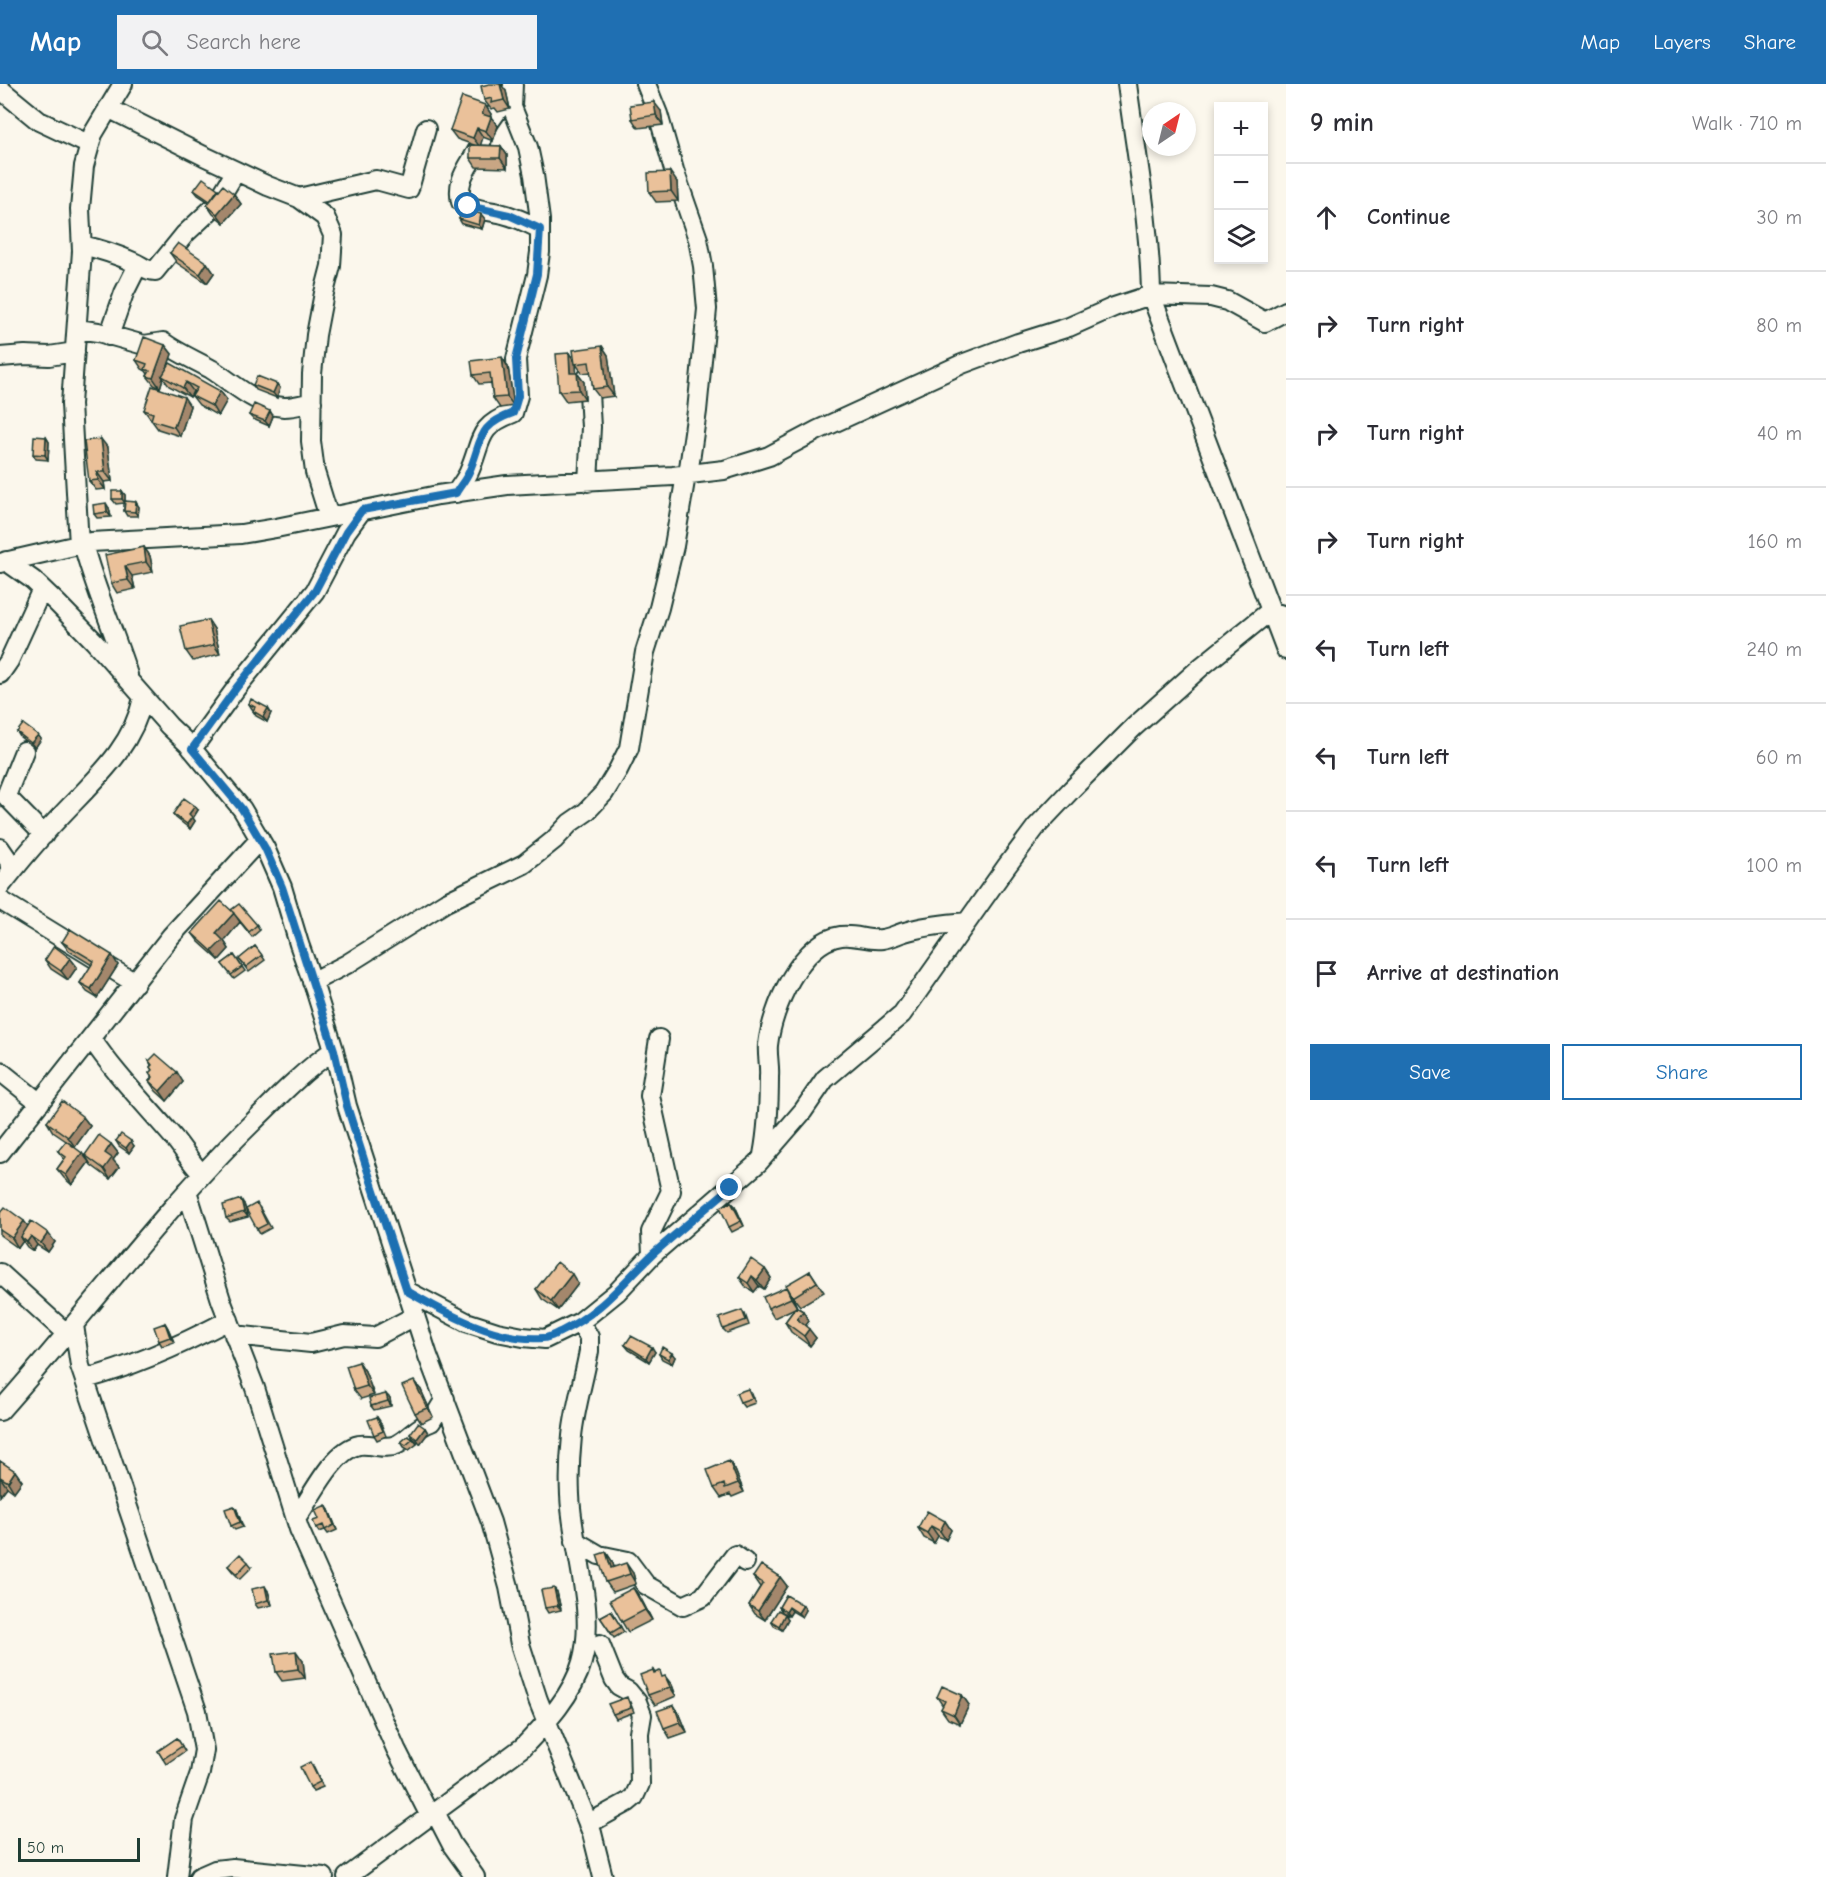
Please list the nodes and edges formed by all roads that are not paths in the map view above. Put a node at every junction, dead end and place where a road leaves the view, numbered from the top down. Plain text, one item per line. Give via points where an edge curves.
1 (646, 84) edge
2 (1126, 84) edge
3 (512, 87) edge
4 (7, 88) edge
5 (113, 93) edge
6 (426, 129) dead end
7 (90, 145) junction
8 (236, 171) junction
9 (299, 198) junction
10 (540, 229) junction
11 (82, 245) junction
12 (138, 265) junction
13 (1151, 295) junction
14 (1286, 311) edge
15 (77, 329) junction
16 (109, 336) junction
17 (75, 352) junction
18 (0, 357) edge
19 (588, 376) edge
20 (312, 402) junction
21 (687, 475) junction
22 (588, 482) junction
23 (456, 493) junction
24 (362, 510) junction
25 (329, 517) junction
26 (81, 544) junction
27 (3, 562) edge
28 (42, 590) junction
29 (1278, 614) edge
30 (1286, 650) edge
31 (0, 674) edge
32 (131, 683) junction
33 (143, 698) junction
34 (169, 726) junction
35 (129, 737) junction
36 (192, 749) junction
37 (24, 751) dead end
38 (44, 835) junction
39 (260, 839) junction
40 (0, 848) edge
41 (5, 880) edge
42 (0, 900) edge
43 (967, 922) junction
44 (312, 982) junction
45 (135, 983) junction
46 (92, 1038) junction
47 (659, 1039) dead end
48 (334, 1050) junction
49 (0, 1071) edge
50 (40, 1103) junction
51 (0, 1153) edge
52 (763, 1156) junction
53 (202, 1174) junction
54 (187, 1191) junction
55 (652, 1255) junction
56 (4, 1281) edge
57 (407, 1291) junction
58 (415, 1316) junction
59 (580, 1322) junction
60 (232, 1328) junction
61 (71, 1330) junction
62 (85, 1379) junction
63 (445, 1399) junction
64 (0, 1411) edge
65 (296, 1519) junction
66 (575, 1541) junction
67 (745, 1562) dead end
68 (600, 1644) dead end
69 (547, 1722) junction
70 (433, 1814) junction
71 (588, 1824) junction
72 (177, 1877) edge
73 (200, 1877) edge
74 (324, 1877) edge
75 (347, 1877) edge
76 (475, 1877) edge
77 (603, 1877) edge

1 - 21 street via 698,239 703,266 707,309
2 - 13 street via 1147,223
3 - 10 street via 512,107 534,175
3 - 10 street via 464,171 460,197 461,202 472,208 502,213
4 - 7 street via 39,121
5 - 7 street
5 - 8 street
6 - 9 street via 409,189 376,180
7 - 11 street via 80,209
8 - 9 street
8 - 12 street via 215,206 185,234 158,269 150,271
9 - 20 street via 325,216 333,235 331,266 316,335
10 - 23 street via 537,274 516,359 518,396 513,413 485,429 469,472
11 - 12 street
11 - 15 street
12 - 16 street
13 - 14 street via 1211,297 1227,301 1265,322
13 - 21 street via 962,364 769,456 724,470
13 - 29 street
15 - 16 street
15 - 17 street
16 - 20 street via 144,345 163,342 263,402 285,407
17 - 18 street
17 - 26 street via 71,404
19 - 22 street
20 - 25 street via 315,472
21 - 22 street
21 - 44 street via 674,546 645,652 629,748 604,793 524,864 446,902
22 - 23 street via 507,485
23 - 24 street
24 - 25 street
24 - 36 street via 315,591
25 - 26 street via 241,534
26 - 27 street
26 - 32 street
27 - 28 street via 22,571
28 - 31 street
28 - 32 street
29 - 30 street
29 - 43 street via 1201,667 1134,727 1036,826
32 - 33 street
33 - 34 street
33 - 35 street
34 - 35 street via 149,728
34 - 36 street
35 - 38 street
36 - 39 street via 242,809
37 - 38 street via 6,796
38 - 41 street
39 - 44 street via 282,887
39 - 45 street via 171,936
40 - 41 street via 9,861
42 - 45 street
43 - 52 street via 902,1014 825,1079
43 - 52 street via 934,925 883,939 840,936 813,948 780,1001 771,1030 768,1128
44 - 48 street
45 - 46 street
46 - 50 street
46 - 53 street
47 - 55 street via 650,1096 671,1191 651,1232
48 - 53 street via 310,1066
48 - 57 street via 350,1116
49 - 50 street
50 - 51 street
52 - 55 street
53 - 54 street
54 - 60 street
54 - 61 street
55 - 59 street via 617,1292
56 - 61 street
57 - 58 street
57 - 59 street via 466,1323 523,1337 545,1339
58 - 60 street via 375,1337 344,1335 311,1343
58 - 63 street
59 - 66 street via 589,1344 572,1435 570,1496
60 - 62 street
60 - 65 street
61 - 62 street
61 - 64 street
62 - 72 street via 198,1711 203,1738 200,1773 184,1819
63 - 65 street via 431,1422 395,1445 361,1444 347,1450
63 - 69 street via 491,1522 520,1644
65 - 70 street via 396,1749
66 - 67 street via 598,1555 628,1561 646,1585 683,1606 703,1597 735,1555
66 - 69 street via 587,1617 586,1642 573,1683
68 - 71 street via 614,1679 637,1702 642,1715 640,1784 628,1802
69 - 70 street via 523,1747
69 - 71 street
70 - 75 street
70 - 76 street
71 - 77 street
73 - 74 street via 233,1868

